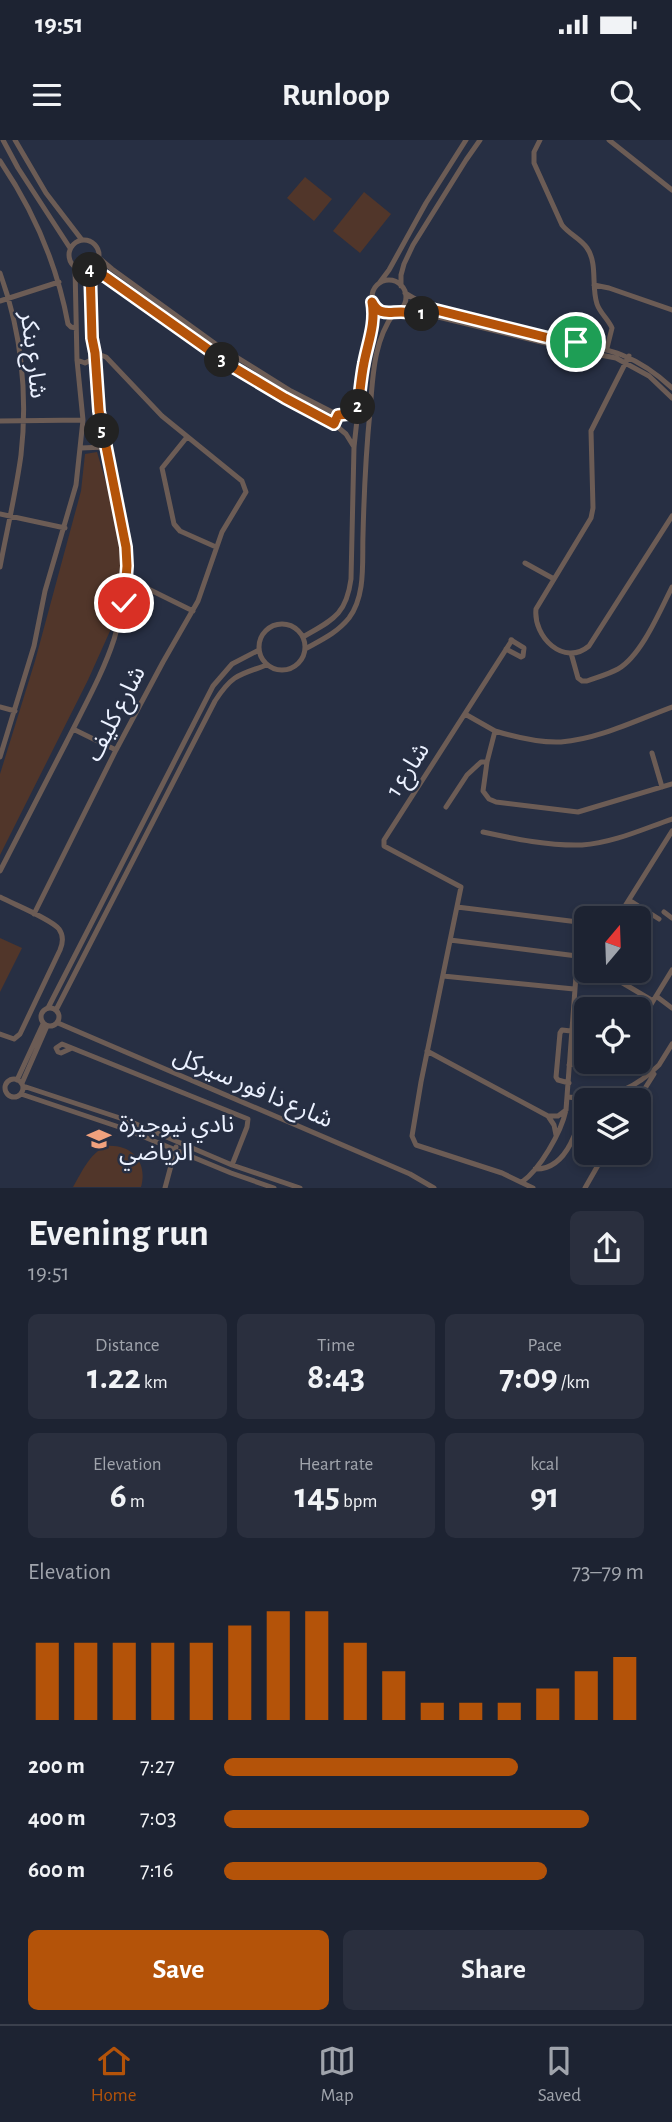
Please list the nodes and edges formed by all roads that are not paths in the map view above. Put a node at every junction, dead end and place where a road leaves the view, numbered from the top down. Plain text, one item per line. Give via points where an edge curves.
1 (3, 140) edge
2 (15, 140) edge
3 (466, 140) edge
4 (481, 140) edge
5 (540, 140) edge
6 (609, 140) edge
7 (0, 161) edge
8 (672, 190) edge
9 (68, 223) junction
10 (57, 226) junction
11 (82, 240) junction
12 (70, 248) junction
13 (99, 258) junction
14 (75, 268) junction
15 (91, 269) junction
16 (0, 273) edge
17 (59, 282) junction
18 (380, 282) junction
19 (594, 285) junction
20 (401, 286) junction
21 (75, 292) junction
22 (91, 292) junction
23 (405, 293) junction
24 (8, 298) junction
25 (0, 301) edge
26 (75, 302) junction
27 (372, 302) junction
28 (64, 303) junction
29 (672, 310) edge
30 (431, 312) junction
31 (396, 313) junction
32 (493, 327) junction
33 (76, 328) junction
34 (582, 343) junction
35 (77, 346) junction
36 (93, 346) junction
37 (607, 348) junction
38 (581, 352) junction
39 (95, 356) junction
40 (627, 359) junction
41 (77, 360) junction
42 (672, 388) edge
43 (672, 398) edge
44 (358, 407) junction
45 (338, 415) junction
46 (23, 420) junction
47 (83, 420) junction
48 (0, 421) edge
49 (334, 424) junction
50 (187, 437) junction
51 (105, 447) junction
52 (354, 447) junction
53 (81, 448) junction
54 (353, 506) junction
55 (363, 506) junction
56 (0, 514) edge
57 (9, 516) junction
58 (672, 516) edge
59 (65, 528) junction
60 (216, 547) junction
61 (525, 563) dead end
62 (0, 567) edge
63 (126, 578) junction
64 (554, 579) junction
65 (672, 587) edge
66 (193, 611) junction
67 (303, 637) junction
68 (305, 649) junction
69 (506, 649) junction
70 (259, 650) junction
71 (571, 653) junction
72 (267, 665) junction
73 (0, 707) edge
74 (672, 707) edge
75 (15, 711) junction
76 (465, 714) junction
77 (73, 729) junction
78 (495, 731) junction
79 (116, 750) junction
80 (652, 753) dead end
81 (0, 757) edge
82 (487, 762) junction
83 (671, 786) edge
84 (662, 787) junction
85 (446, 807) dead end
86 (672, 819) edge
87 (672, 831) edge
88 (483, 832) dead end
89 (0, 871) edge
90 (0, 897) edge
91 (629, 900) junction
92 (457, 906) junction
93 (625, 906) edge
94 (664, 912) dead end
95 (34, 914) junction
96 (672, 918) edge
97 (659, 919) dead end
98 (574, 921) edge
99 (450, 940) junction
100 (574, 956) edge
101 (672, 970) edge
102 (443, 976) junction
103 (574, 984) edge
104 (625, 984) edge
105 (574, 989) junction
106 (655, 999) junction
107 (651, 1005) edge
108 (48, 1008) junction
109 (672, 1008) edge
110 (57, 1010) junction
111 (58, 1023) junction
112 (45, 1025) junction
113 (571, 1031) junction
114 (0, 1034) edge
115 (672, 1044) edge
116 (72, 1048) dead end
117 (427, 1051) junction
118 (574, 1064) edge
119 (569, 1065) junction
120 (659, 1065) junction
121 (0, 1078) edge
122 (10, 1081) junction
123 (21, 1083) junction
124 (569, 1083) junction
125 (2, 1088) edge
126 (628, 1088) edge
127 (645, 1088) edge
128 (21, 1094) junction
129 (568, 1097) junction
130 (574, 1098) edge
131 (566, 1111) junction
132 (548, 1116) junction
133 (129, 1121) junction
134 (125, 1129) junction
135 (574, 1133) edge
136 (555, 1137) junction
137 (179, 1141) junction
138 (176, 1149) junction
139 (599, 1165) edge
140 (232, 1166) junction
141 (534, 1171) junction
142 (522, 1182) junction
143 (277, 1185) edge
144 (532, 1187) edge
145 (165, 1188) edge
146 (300, 1188) edge
147 (433, 1188) edge
148 (585, 1188) edge

1 - 10 street
2 - 9 street
3 - 18 street
4 - 20 street via 414,245 404,264
5 - 19 street via 534,163 562,225 592,257
6 - 8 street
7 - 17 street via 33,215
9 - 10 street
9 - 11 street
10 - 12 street
11 - 12 street
11 - 13 street via 95,244
12 - 14 street via 69,259
13 - 15 street
13 - 45 street via 225,350
14 - 15 street
14 - 21 street
15 - 22 street
15 - 49 street via 233,367
16 - 24 street, شارع بنكر
17 - 24 street
17 - 28 street
18 - 20 street via 391,280
18 - 27 street via 373,289
19 - 29 street
19 - 37 street via 597,305 612,328
20 - 23 street
21 - 22 street
21 - 26 street
22 - 36 street
23 - 30 street
23 - 31 street via 404,304
24 - 25 street
24 - 46 street, شارع بنكر via 21,362
26 - 28 street
26 - 33 street
27 - 31 street via 378,311
27 - 44 street via 373,325
28 - 33 street via 69,325
30 - 31 street
30 - 32 street
31 - 55 street via 386,325 374,364
32 - 34 street
32 - 38 street
33 - 35 street
34 - 37 street
34 - 38 street
35 - 36 street
35 - 41 street
36 - 39 street
37 - 40 street
38 - 40 street
39 - 41 street via 89,363
39 - 50 street, شارع كليف via 106,357
39 - 51 street
40 - 42 street via 659,375
40 - 43 street
40 - 64 street via 591,431 591,518
41 - 47 street
44 - 45 street
44 - 52 street
45 - 49 street
46 - 47 street
46 - 48 street
46 - 57 street, شارع بنكر
47 - 53 street
49 - 52 street
50 - 60 street, شارع كليف via 246,488
50 - 60 street via 162,468 174,524
51 - 53 street
51 - 63 street via 123,528
52 - 54 street
53 - 59 street
54 - 55 street
54 - 67 street via 349,596 331,621
55 - 68 street via 359,598 336,632
56 - 57 street
57 - 59 street
57 - 62 street, شارع بنكر
58 - 71 street via 594,640 584,650
59 - 75 street
60 - 66 street, شارع كليف
61 - 64 street
63 - 66 street
63 - 77 street via 113,647
64 - 71 street via 538,603 535,622 544,640
65 - 71 street via 629,662 619,669 582,681
66 - 79 street, شارع كليف
67 - 68 street
67 - 70 street via 288,625 273,626 262,636
68 - 72 street via 292,668 279,670
69 - 69 street, شارع 1 via 521,657 523,656 524,648 511,640
69 - 76 street, شارع 1
70 - 72 street
70 - 108 street via 232,664 213,686
72 - 110 street via 229,681 215,701
73 - 75 street
74 - 78 street via 570,741
75 - 81 street
76 - 78 street
76 - 92 street, شارع 1 via 384,839 384,846 461,887
77 - 79 street
77 - 89 street
78 - 82 street
79 - 95 street, شارع كليف
80 - 84 street
82 - 84 street via 483,791 496,802 578,812
82 - 85 street via 476,765
83 - 84 street
86 - 88 street via 582,845
87 - 91 street
90 - 95 street
91 - 93 street
91 - 97 street
92 - 98 street
92 - 99 street
94 - 96 street
95 - 114 street via 57,927 62,944 20,1034 13,1039
99 - 100 street
99 - 102 street
101 - 106 street
102 - 105 street
102 - 117 street
103 - 105 street
104 - 106 street
105 - 113 street
106 - 107 street
106 - 109 street
108 - 110 street
108 - 112 street via 41,1014
110 - 111 street
111 - 112 street
111 - 147 street, شارع ذا فور سيركل via 410,1174
112 - 123 street
113 - 119 street
113 - 124 street via 560,1033 556,1077
115 - 120 street
116 - 140 street via 248,1119
117 - 132 street
117 - 142 street via 413,1142
118 - 119 street
119 - 124 street
120 - 126 street
120 - 127 street
121 - 122 street
122 - 123 street
122 - 125 street
123 - 128 street
123 - 133 street
124 - 129 street
125 - 128 street via 13,1098
128 - 134 street
129 - 130 street
129 - 131 street
131 - 132 street
131 - 136 street
132 - 136 street
133 - 134 street
133 - 137 street
134 - 138 street
135 - 141 street via 561,1158
136 - 141 street
137 - 138 street
137 - 140 street
138 - 143 street via 231,1173
138 - 145 street
139 - 148 street
140 - 143 street
141 - 142 street
141 - 144 street
142 - 144 street
143 - 146 street

